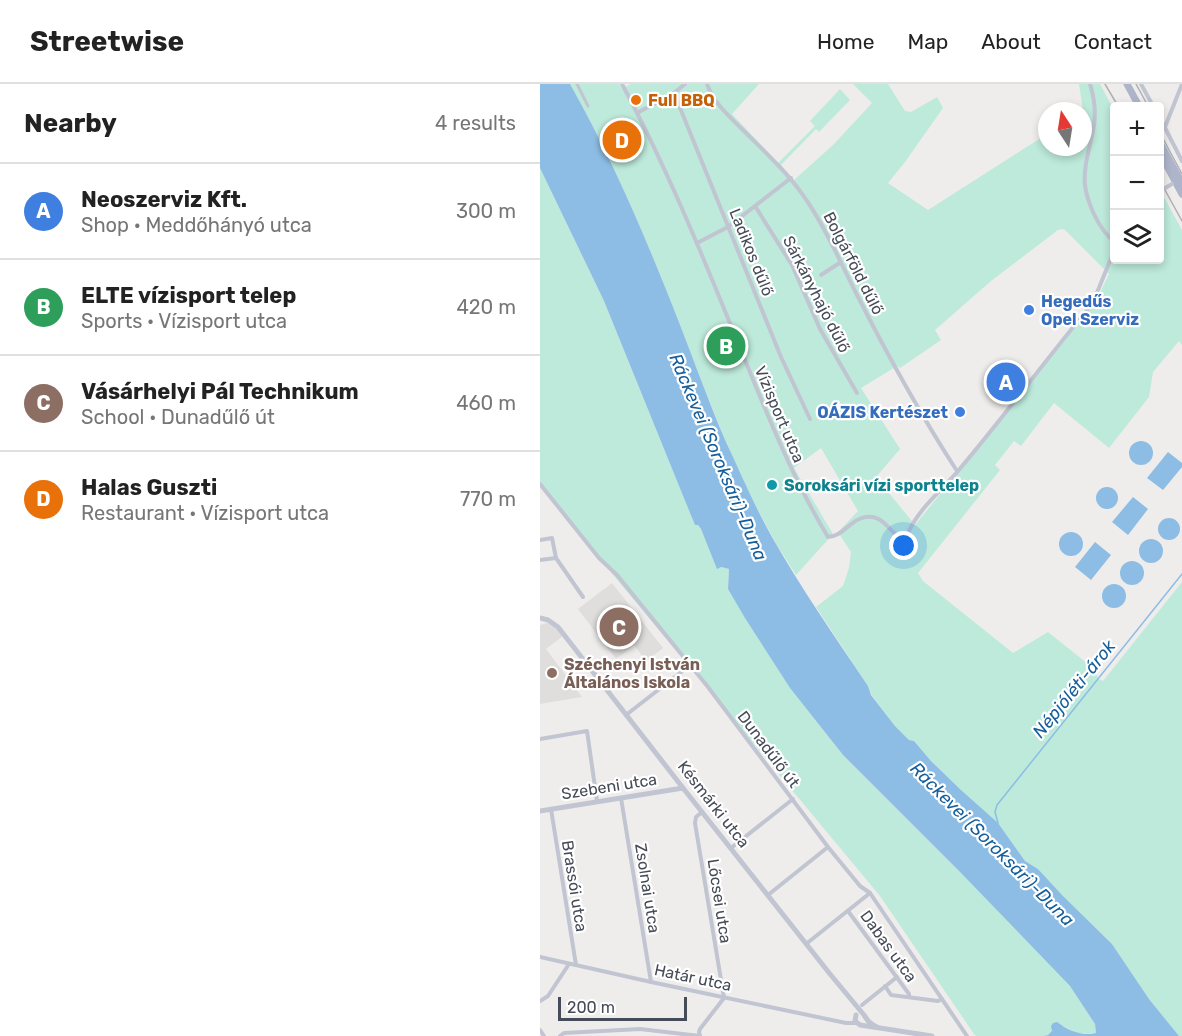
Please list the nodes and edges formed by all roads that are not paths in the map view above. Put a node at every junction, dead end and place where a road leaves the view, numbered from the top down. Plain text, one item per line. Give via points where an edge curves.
1 (577, 84) edge
2 (622, 84) edge
3 (685, 84) edge
4 (706, 84) edge
5 (1090, 84) edge
6 (1122, 84) edge
7 (1127, 84) edge
8 (1141, 84) edge
9 (1182, 84) edge
10 (674, 93) junction
11 (1132, 102) edge
12 (1137, 102) edge
13 (1151, 102) edge
14 (588, 106) dead end
15 (637, 113) junction
16 (1164, 128) joint
17 (1164, 152) edge
18 (1162, 156) edge
19 (1182, 161) edge
20 (791, 178) junction
21 (1177, 181) edge
22 (1164, 189) edge
23 (1182, 194) edge
24 (755, 206) junction
25 (728, 227) junction
26 (1110, 239) edge
27 (697, 243) junction
28 (841, 262) junction
29 (1110, 262) edge
30 (821, 275) dead end
31 (857, 393) dead end
32 (810, 419) dead end
33 (957, 471) junction
34 (540, 484) edge
35 (540, 540) edge
36 (556, 558) junction
37 (540, 560) edge
38 (583, 597) dead end
39 (540, 618) edge
40 (690, 666) junction
41 (626, 715) junction
42 (540, 739) edge
43 (683, 788) junction
44 (621, 797) junction
45 (793, 799) junction
46 (597, 801) junction
47 (552, 809) junction
48 (540, 811) edge
49 (702, 811) junction
50 (828, 847) junction
51 (731, 848) junction
52 (870, 893) junction
53 (768, 895) junction
54 (848, 911) junction
55 (806, 944) junction
56 (540, 957) edge
57 (569, 964) junction
58 (576, 966) junction
59 (897, 977) junction
60 (651, 982) junction
61 (885, 986) junction
62 (909, 997) junction
63 (724, 998) junction
64 (942, 999) junction
65 (540, 1001) edge
66 (862, 1005) dead end
67 (859, 1019) junction
68 (540, 1030) edge
69 (618, 1030) junction
70 (544, 1036) edge
71 (560, 1036) edge
72 (619, 1036) edge
73 (700, 1036) edge
74 (928, 1036) edge
75 (967, 1036) edge

1 - 14 street
2 - 15 street, Vízisport utca
3 - 10 street
4 - 20 street, Bolgárföld dűlő via 727,114
5 - 26 street via 1095,115 1085,168 1086,190 1098,222
6 - 11 main road
7 - 12 main road
8 - 13 street
9 - 16 street
10 - 15 street
10 - 25 street, Ladikos dűlő
15 - 27 street, Vízisport utca
16 - 19 street
17 - 21 main road
18 - 21 main road
20 - 24 street
20 - 28 street, Bolgárföld dűlő via 825,229
21 - 22 street, bridge
21 - 23 main road
24 - 25 street
24 - 31 street, Sárkányhajó dűlő via 792,265 820,329
25 - 27 street
25 - 32 street, Ladikos dűlő
27 - 33 street, Vízisport utca via 789,467 828,537 868,516 878,518 898,537 907,536 926,506
28 - 30 street
28 - 33 street, Bolgárföld dűlő via 896,371
29 - 33 street via 1088,309
34 - 40 street, Dunadűlő út
35 - 36 street via 552,538
36 - 37 street
36 - 38 street
39 - 41 street, Késmárki utca via 558,627
40 - 41 street
40 - 45 street, Dunadűlő út
41 - 43 street, Késmárki utca
42 - 46 street via 587,731
43 - 44 street, Szebeni utca
43 - 49 street, Késmárki utca
44 - 46 street, Szebeni utca
44 - 60 street, Zsolnai utca
45 - 50 street, Dunadűlő út
45 - 51 street
46 - 47 street, Szebeni utca
47 - 48 street, Szebeni utca
47 - 58 street, Brassói utca
49 - 51 street, Késmárki utca
49 - 63 street, Lőcsei utca via 695,823
50 - 52 street, Dunadűlő út
50 - 53 street
51 - 53 street, Késmárki utca
52 - 54 street
52 - 64 street, Dunadűlő út
53 - 55 street, Késmárki utca
54 - 55 street
54 - 59 street, Dabas utca
55 - 67 street, Késmárki utca via 855,1005
56 - 57 street, Határ utca
57 - 58 street, Határ utca
57 - 65 street via 548,996
58 - 60 street, Határ utca
59 - 61 street
59 - 62 street, Dabas utca
60 - 63 street, Határ utca
61 - 62 street via 891,995
61 - 66 street
62 - 64 street, Dabas utca
63 - 67 street, Határ utca via 846,1023
63 - 73 street via 700,1029
64 - 75 street, Dunadűlő út
67 - 74 street, Határ utca via 878,1027
68 - 70 street
69 - 71 street
69 - 72 street
69 - 73 street

